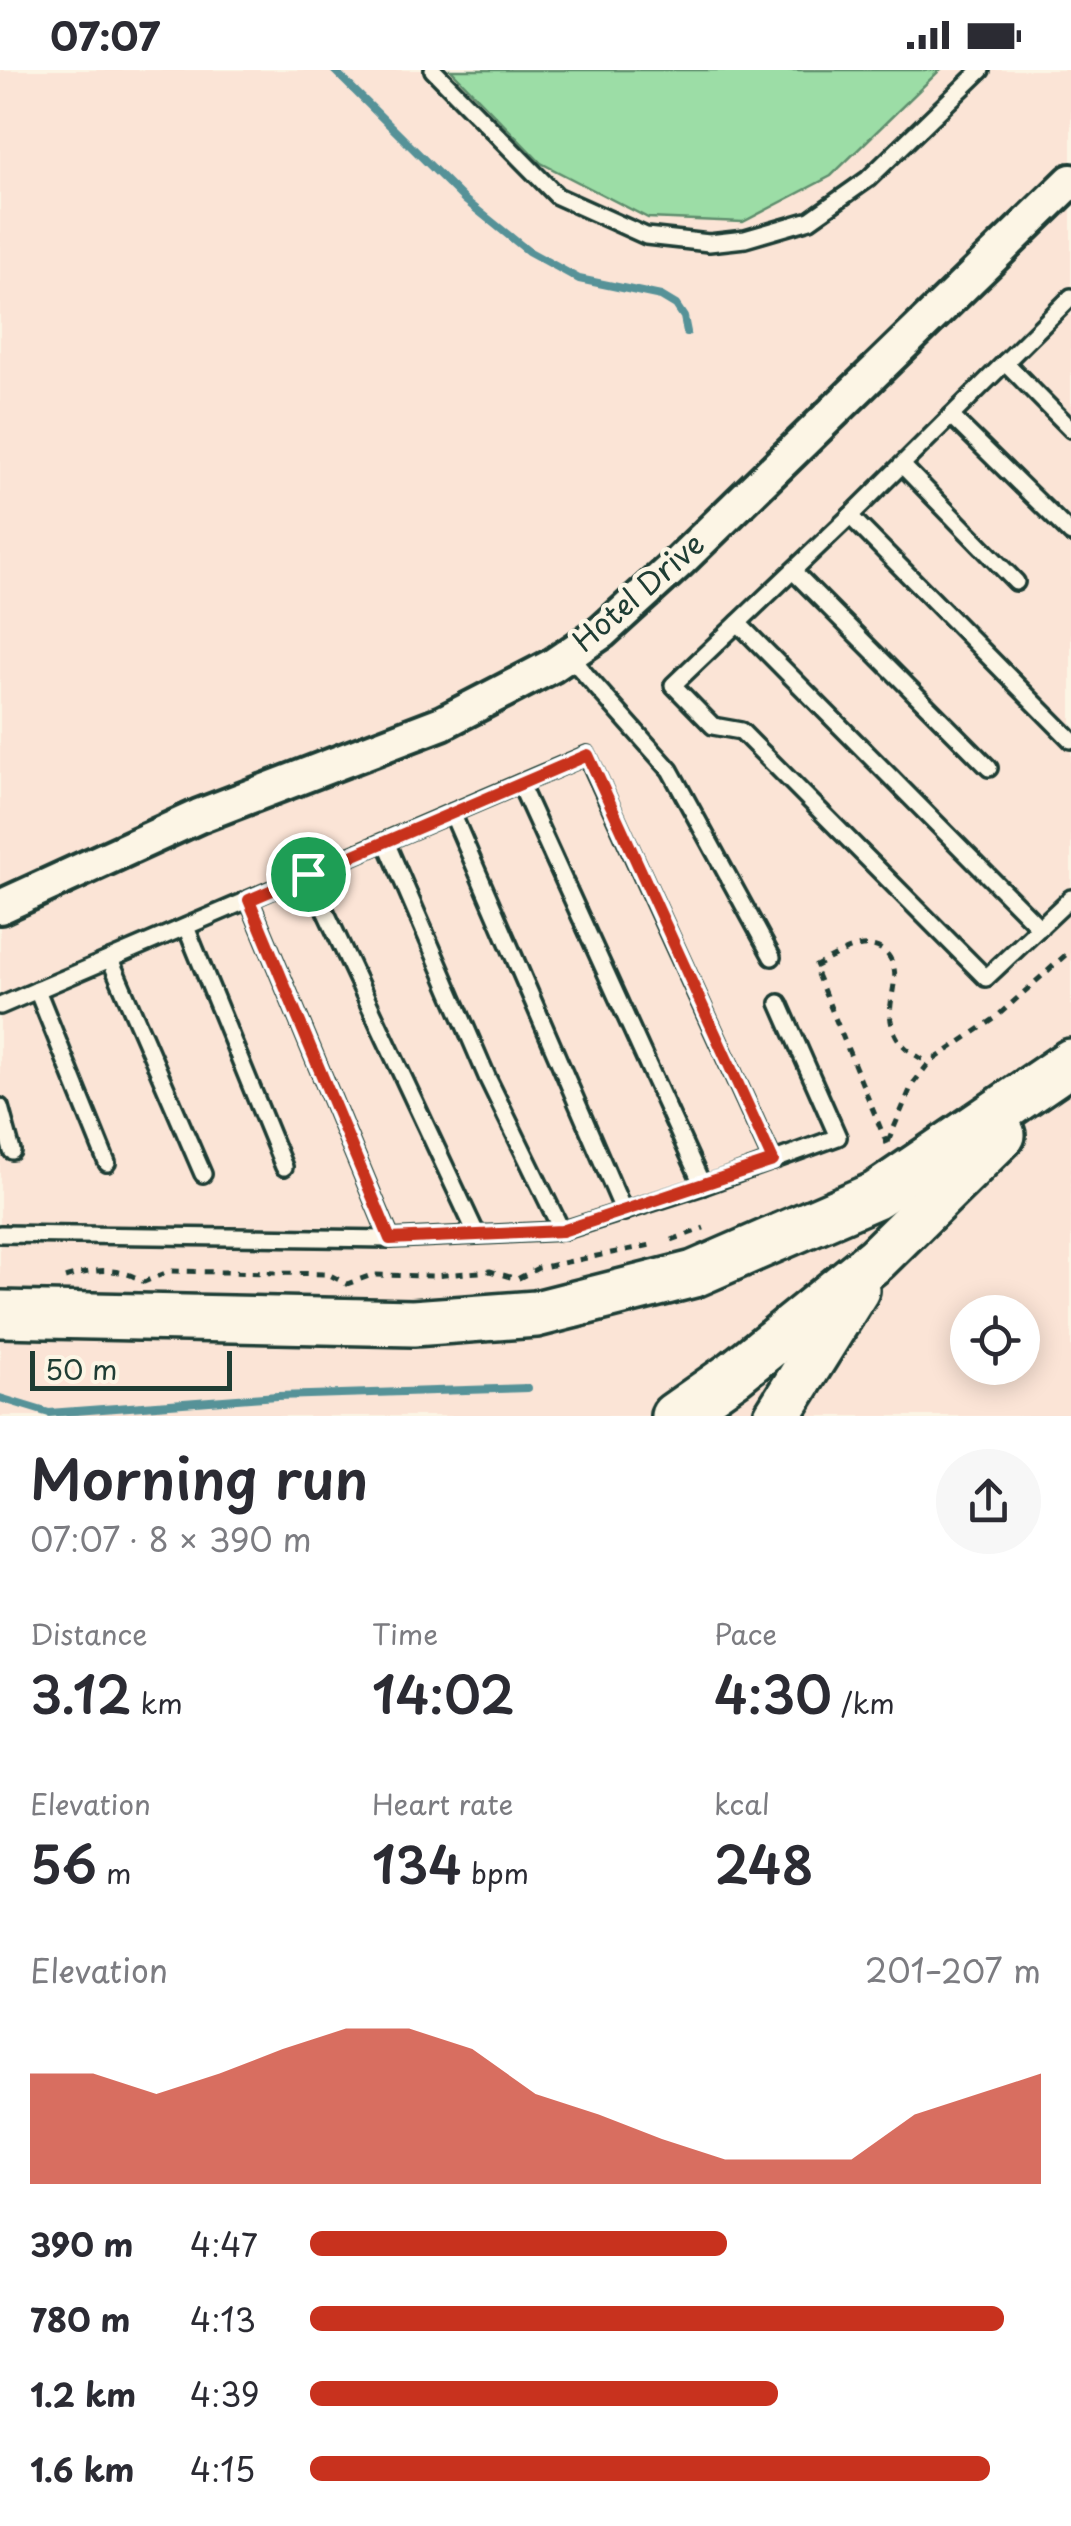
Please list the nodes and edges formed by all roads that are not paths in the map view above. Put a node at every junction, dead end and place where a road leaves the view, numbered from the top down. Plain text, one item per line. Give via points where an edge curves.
1 (434, 70) edge
2 (981, 70) edge
3 (1071, 181) edge
4 (1067, 308) edge
5 (1006, 362) junction
6 (951, 416) junction
7 (1071, 429) edge
8 (902, 465) junction
9 (850, 516) junction
10 (1071, 534) edge
11 (793, 570) junction
12 (1016, 582) dead end
13 (738, 623) junction
14 (568, 655) junction
15 (1071, 740) edge
16 (989, 768) dead end
17 (520, 784) junction
18 (452, 813) junction
19 (386, 842) junction
20 (308, 874) junction
21 (1071, 898) edge
22 (249, 900) junction
23 (0, 907) edge
24 (186, 927) junction
25 (1040, 928) junction
26 (772, 957) dead end
27 (110, 959) junction
28 (38, 990) junction
29 (779, 1004) dead end
30 (0, 1006) edge
31 (1071, 1065) edge
32 (0, 1107) edge
33 (12, 1151) dead end
34 (773, 1161) junction
35 (108, 1162) dead end
36 (284, 1166) dead end
37 (203, 1174) dead end
38 (703, 1186) junction
39 (624, 1212) junction
40 (562, 1231) junction
41 (0, 1234) edge
42 (477, 1235) junction
43 (390, 1239) junction
44 (876, 1259) junction
45 (0, 1314) edge
46 (674, 1416) edge
47 (776, 1416) edge

1 - 2 lane via 557,196 646,236 709,243 810,220 868,179
3 - 14 street, Hotel Drive via 680,561
4 - 5 lane
5 - 6 lane
5 - 7 lane
6 - 8 lane
6 - 10 lane
8 - 9 lane
8 - 12 lane
9 - 11 lane
9 - 15 lane
11 - 13 lane
11 - 16 lane
13 - 25 lane
13 - 25 lane via 673,685 713,726 740,731 986,978
14 - 23 street, Hotel Drive via 442,723 199,816
14 - 26 lane via 670,770
17 - 18 lane
17 - 34 lane via 588,755
17 - 38 lane
18 - 19 lane
18 - 39 lane
19 - 20 lane
19 - 40 lane
20 - 22 lane
20 - 42 lane
21 - 25 lane
22 - 24 lane
22 - 43 lane
24 - 27 lane
24 - 36 lane
27 - 28 lane
27 - 37 lane
28 - 30 lane
28 - 35 lane
29 - 34 lane via 838,1137
31 - 44 main road
31 - 45 main road via 876,1195 694,1274 536,1314 413,1323
32 - 33 lane
34 - 38 lane
38 - 39 lane
39 - 40 lane
40 - 42 lane
41 - 43 lane
42 - 43 lane
44 - 46 main road
44 - 47 main road

